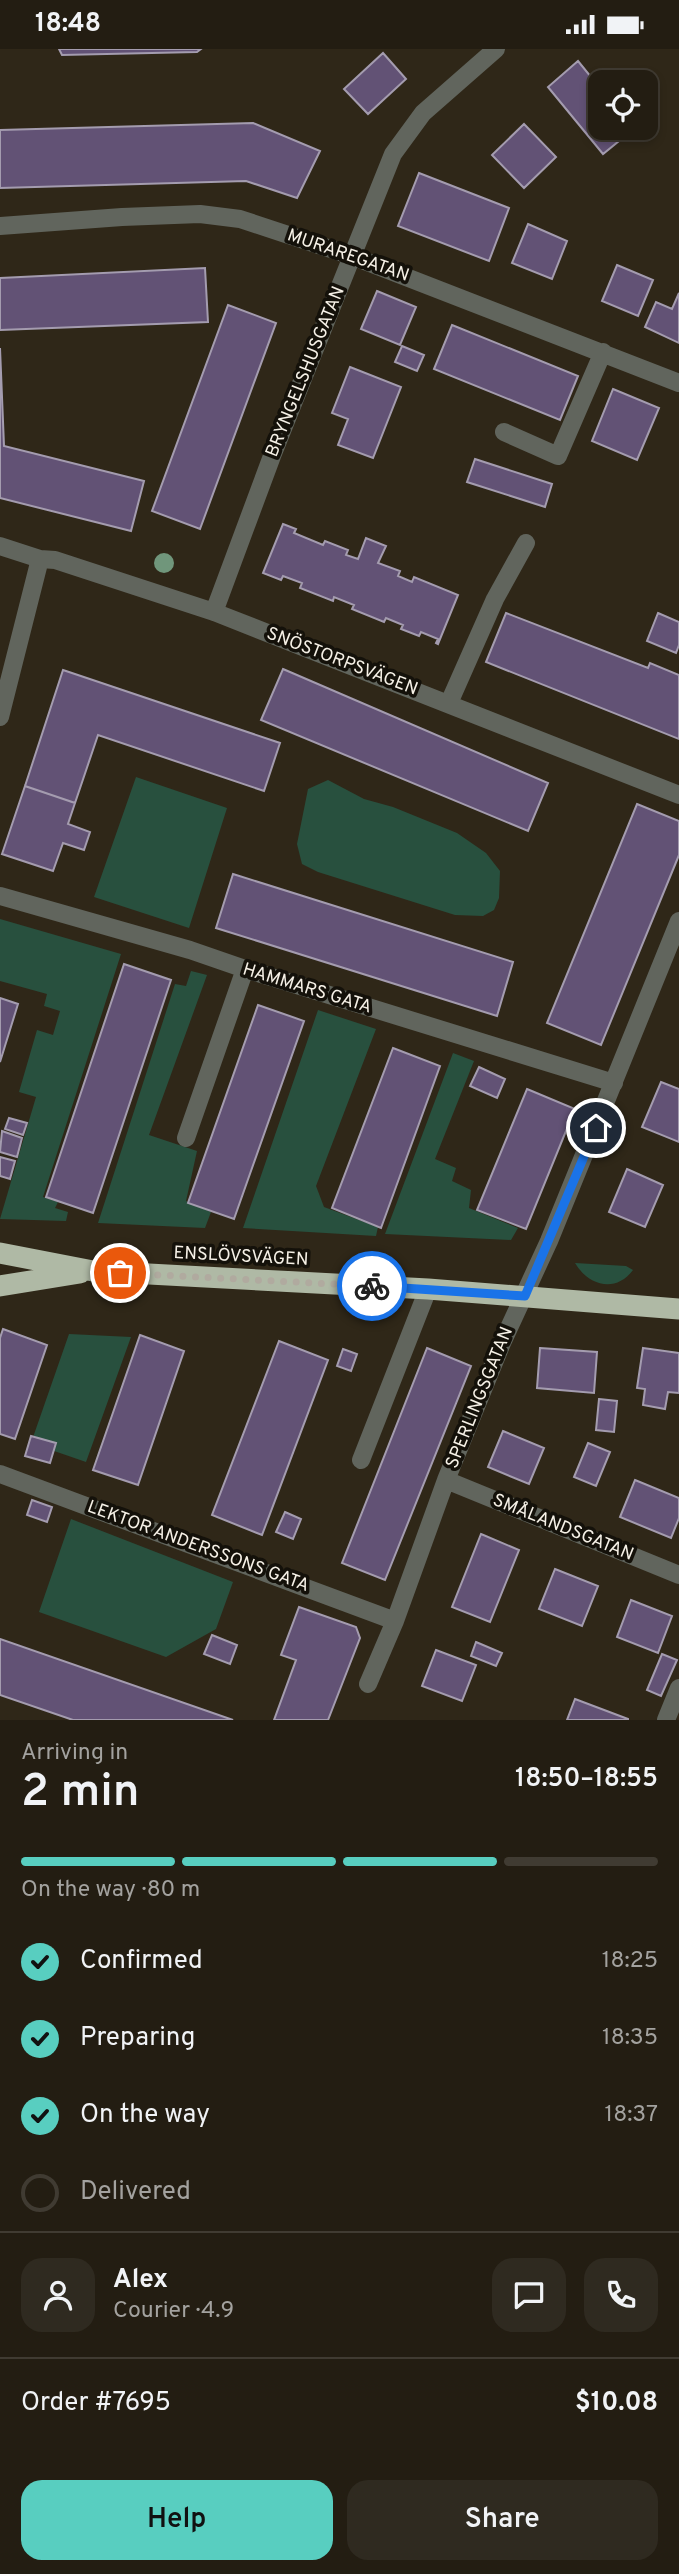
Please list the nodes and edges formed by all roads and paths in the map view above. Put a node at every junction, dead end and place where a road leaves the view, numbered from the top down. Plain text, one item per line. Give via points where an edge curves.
1 (496, 49) edge
2 (0, 226) edge
3 (352, 256) junction
4 (603, 352) junction
5 (679, 383) edge
6 (504, 432) dead end
7 (526, 543) dead end
8 (0, 546) edge
9 (40, 559) junction
10 (214, 612) junction
11 (449, 703) junction
12 (0, 717) edge
13 (679, 795) edge
14 (0, 896) edge
15 (679, 921) edge
16 (245, 969) junction
17 (614, 1083) junction
18 (186, 1138) dead end
19 (0, 1253) edge
20 (93, 1271) junction
21 (0, 1279) edge
22 (27, 1282) junction
23 (0, 1286) edge
24 (428, 1289) junction
25 (525, 1296) junction
26 (679, 1309) edge
27 (361, 1460) dead end
28 (0, 1474) edge
29 (446, 1480) junction
30 (679, 1575) edge
31 (396, 1621) junction
32 (368, 1684) dead end
33 (679, 1688) edge
34 (666, 1720) edge

1 - 3 street, BRYNGELSHUSGATAN via 423,113 393,154
2 - 3 street, MURAREGATAN via 200,214 240,219
3 - 4 street, MURAREGATAN
3 - 10 street, BRYNGELSHUSGATAN
4 - 5 street, MURAREGATAN
4 - 6 street via 558,456
7 - 11 street via 495,599
8 - 9 street, SNÖSTORPSVÄGEN
9 - 10 street, SNÖSTORPSVÄGEN
9 - 12 street
10 - 11 street, SNÖSTORPSVÄGEN
11 - 13 street, SNÖSTORPSVÄGEN
14 - 16 street, HAMMARS GATA
15 - 17 street, SPERLINGSGATAN
16 - 17 street, HAMMARS GATA
16 - 18 street
17 - 25 street, SPERLINGSGATAN
19 - 20 highway, ENSLÖVSVÄGEN
20 - 22 highway, ENSLÖVSVÄGEN
20 - 24 highway, ENSLÖVSVÄGEN
21 - 22 highway, ENSLÖVSVÄGEN
22 - 23 highway, ENSLÖVSVÄGEN
24 - 25 highway, ENSLÖVSVÄGEN
24 - 27 street
25 - 26 highway, ENSLÖVSVÄGEN
25 - 29 street, SPERLINGSGATAN
28 - 31 street, LEKTOR ANDERSSONS GATA
29 - 30 street, SMÅLANDSGATAN
29 - 31 street, SPERLINGSGATAN
31 - 32 street, SPERLINGSGATAN
33 - 34 street

